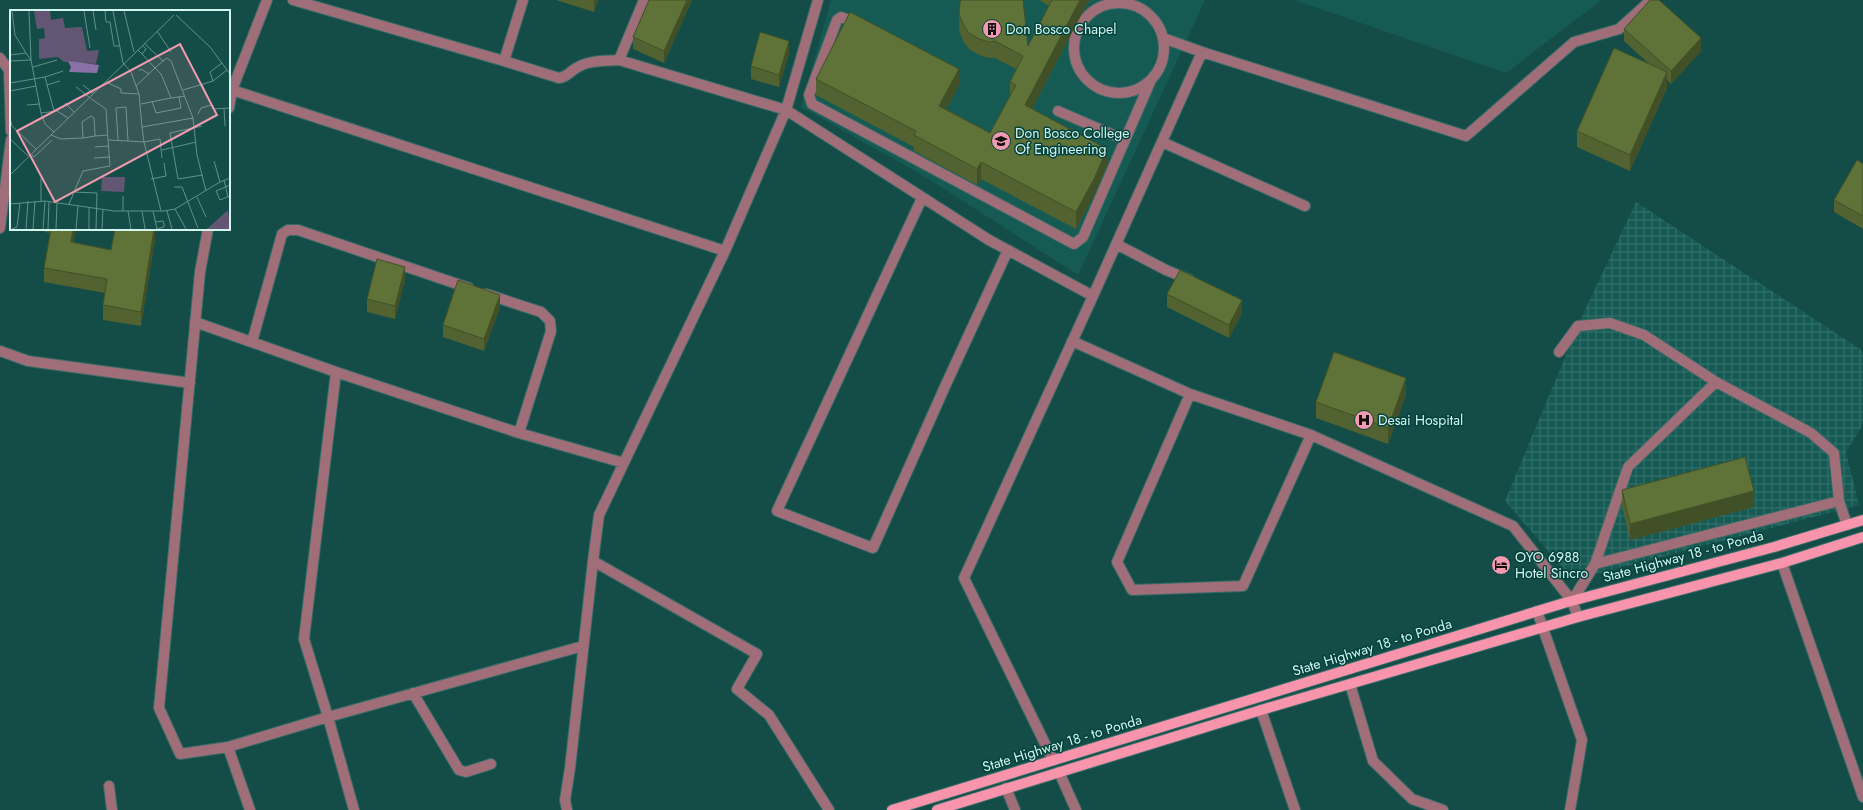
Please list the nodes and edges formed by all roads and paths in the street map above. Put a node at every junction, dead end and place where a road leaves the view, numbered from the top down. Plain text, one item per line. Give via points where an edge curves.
1 (267, 0) edge
2 (293, 0) edge
3 (522, 0) edge
4 (644, 0) edge
5 (818, 0) edge
6 (1649, 0) edge
7 (1128, 2) edge
8 (867, 28) edge
9 (1163, 38) junction
10 (1202, 52) junction
11 (0, 58) edge
12 (619, 60) junction
13 (504, 61) junction
14 (1151, 80) junction
15 (232, 90) junction
16 (10, 95) edge
17 (230, 102) edge
18 (786, 110) junction
19 (1058, 111) dead end
20 (1125, 140) junction
21 (1162, 142) junction
22 (10, 148) edge
23 (922, 198) junction
24 (1305, 206) dead end
25 (0, 228) edge
26 (208, 230) edge
27 (1116, 244) junction
28 (1008, 250) junction
29 (725, 252) junction
30 (1202, 284) edge
31 (1093, 296) junction
32 (195, 322) junction
33 (1072, 341) junction
34 (252, 342) junction
35 (0, 351) edge
36 (1559, 352) dead end
37 (336, 372) junction
38 (1716, 382) junction
39 (190, 383) junction
40 (1190, 394) junction
41 (519, 433) junction
42 (1311, 435) junction
43 (624, 463) junction
44 (1839, 501) junction
45 (1863, 520) edge
46 (1848, 525) junction
47 (1863, 537) edge
48 (593, 562) junction
49 (1782, 563) junction
50 (1595, 564) junction
51 (1572, 601) junction
52 (1537, 611) junction
53 (1578, 617) junction
54 (1542, 628) junction
55 (583, 646) junction
56 (1350, 684) junction
57 (413, 693) junction
58 (1261, 710) junction
59 (328, 717) junction
60 (228, 747) junction
61 (1053, 760) junction
62 (491, 764) dead end
63 (1059, 772) junction
64 (109, 786) dead end
65 (1006, 788) junction
66 (1863, 797) edge
67 (112, 810) edge
68 (250, 810) edge
69 (354, 810) edge
70 (567, 810) edge
71 (829, 810) edge
72 (892, 810) edge
73 (937, 810) edge
74 (1015, 810) edge
75 (1076, 810) edge
76 (1295, 810) edge
77 (1442, 810) edge
78 (1570, 810) edge

1 - 15 street
2 - 13 street
3 - 13 street
4 - 12 street
5 - 18 street
6 - 10 street via 1619,29 1574,42 1466,136
7 - 9 street via 1148,13 1158,24
7 - 14 street via 1105,4 1081,21 1075,34 1073,50 1076,64 1084,77 1096,87 1110,92 1124,93 1139,89
8 - 20 street via 841,17 837,20 809,95 812,104 1074,244 1083,237
9 - 10 street
9 - 14 street via 1162,61
10 - 21 street
11 - 16 street via 9,70
12 - 13 street via 590,62 559,78
12 - 18 street
14 - 20 street
15 - 17 street
15 - 29 street
18 - 23 street
18 - 29 street
19 - 20 street
21 - 24 street
21 - 27 street
22 - 25 street
23 - 28 street
23 - 28 street via 777,511 873,548 946,382
26 - 32 street
27 - 30 street via 1166,270
27 - 31 street
28 - 31 street
29 - 43 street
31 - 33 street
32 - 34 street
32 - 39 street
33 - 40 street
33 - 61 street via 964,578
34 - 37 street
34 - 41 street via 282,234 288,230 298,230 541,312 550,321 551,331
35 - 39 street via 28,360
36 - 38 street via 1578,326 1610,323 1644,336
37 - 41 street
37 - 59 street via 304,639
38 - 44 street via 1810,433 1834,453
38 - 50 street via 1628,467
39 - 60 street via 159,708 180,754
40 - 42 street
40 - 42 street via 1117,562 1132,590 1243,586
41 - 43 street
42 - 51 street via 1512,526
43 - 48 street via 599,515
44 - 46 street
44 - 50 street
45 - 46 main road, State Highway 18 - to Ponda
46 - 51 main road, State Highway 18 - to Ponda
47 - 49 main road, State Highway 18 - to Ponda
48 - 55 street
48 - 71 street via 757,654 737,689 768,716
49 - 53 main road, State Highway 18 - to Ponda
49 - 66 street
50 - 51 street
51 - 52 main road, State Highway 18 - to Ponda
51 - 53 street
52 - 54 street
52 - 61 main road, State Highway 18 - to Ponda
53 - 54 main road, State Highway 18 - to Ponda
54 - 56 main road, State Highway 18 - to Ponda
54 - 78 street via 1582,740
55 - 57 street
55 - 70 street via 565,800
56 - 58 main road, State Highway 18 - to Ponda
56 - 77 street via 1373,762 1412,799
57 - 59 street
57 - 62 street via 459,770 466,772
58 - 63 main road, State Highway 18 - to Ponda
58 - 76 street
59 - 60 street
59 - 69 street
60 - 68 street
61 - 72 main road, State Highway 18 - to Ponda
63 - 65 main road, State Highway 18 - to Ponda
63 - 75 street
64 - 67 street
65 - 73 main road, State Highway 18 - to Ponda
65 - 74 street

